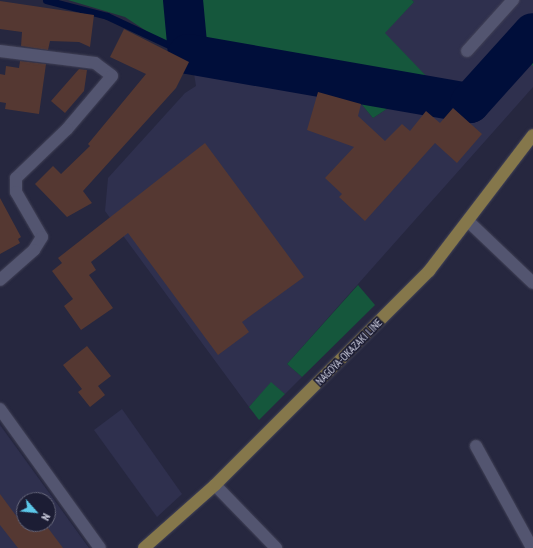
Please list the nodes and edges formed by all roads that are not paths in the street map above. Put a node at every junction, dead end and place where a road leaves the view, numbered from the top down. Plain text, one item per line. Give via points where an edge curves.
1 (513, 0) edge
2 (0, 51) edge
3 (467, 52) dead end
4 (533, 135) edge
5 (469, 222) junction
6 (0, 280) edge
7 (533, 283) edge
8 (0, 409) edge
9 (476, 446) dead end
10 (215, 485) junction
11 (100, 548) edge
12 (144, 548) edge
13 (276, 548) edge
14 (532, 548) edge

1 - 3 street
2 - 6 street via 95,63 112,76 67,129 16,178 16,192 42,237 34,250
4 - 5 main road, NAGOYA-OKAZAKI LINE
5 - 7 street
5 - 10 main road, NAGOYA-OKAZAKI LINE via 382,320
8 - 11 street
9 - 14 street
10 - 12 main road, NAGOYA-OKAZAKI LINE
10 - 13 street

